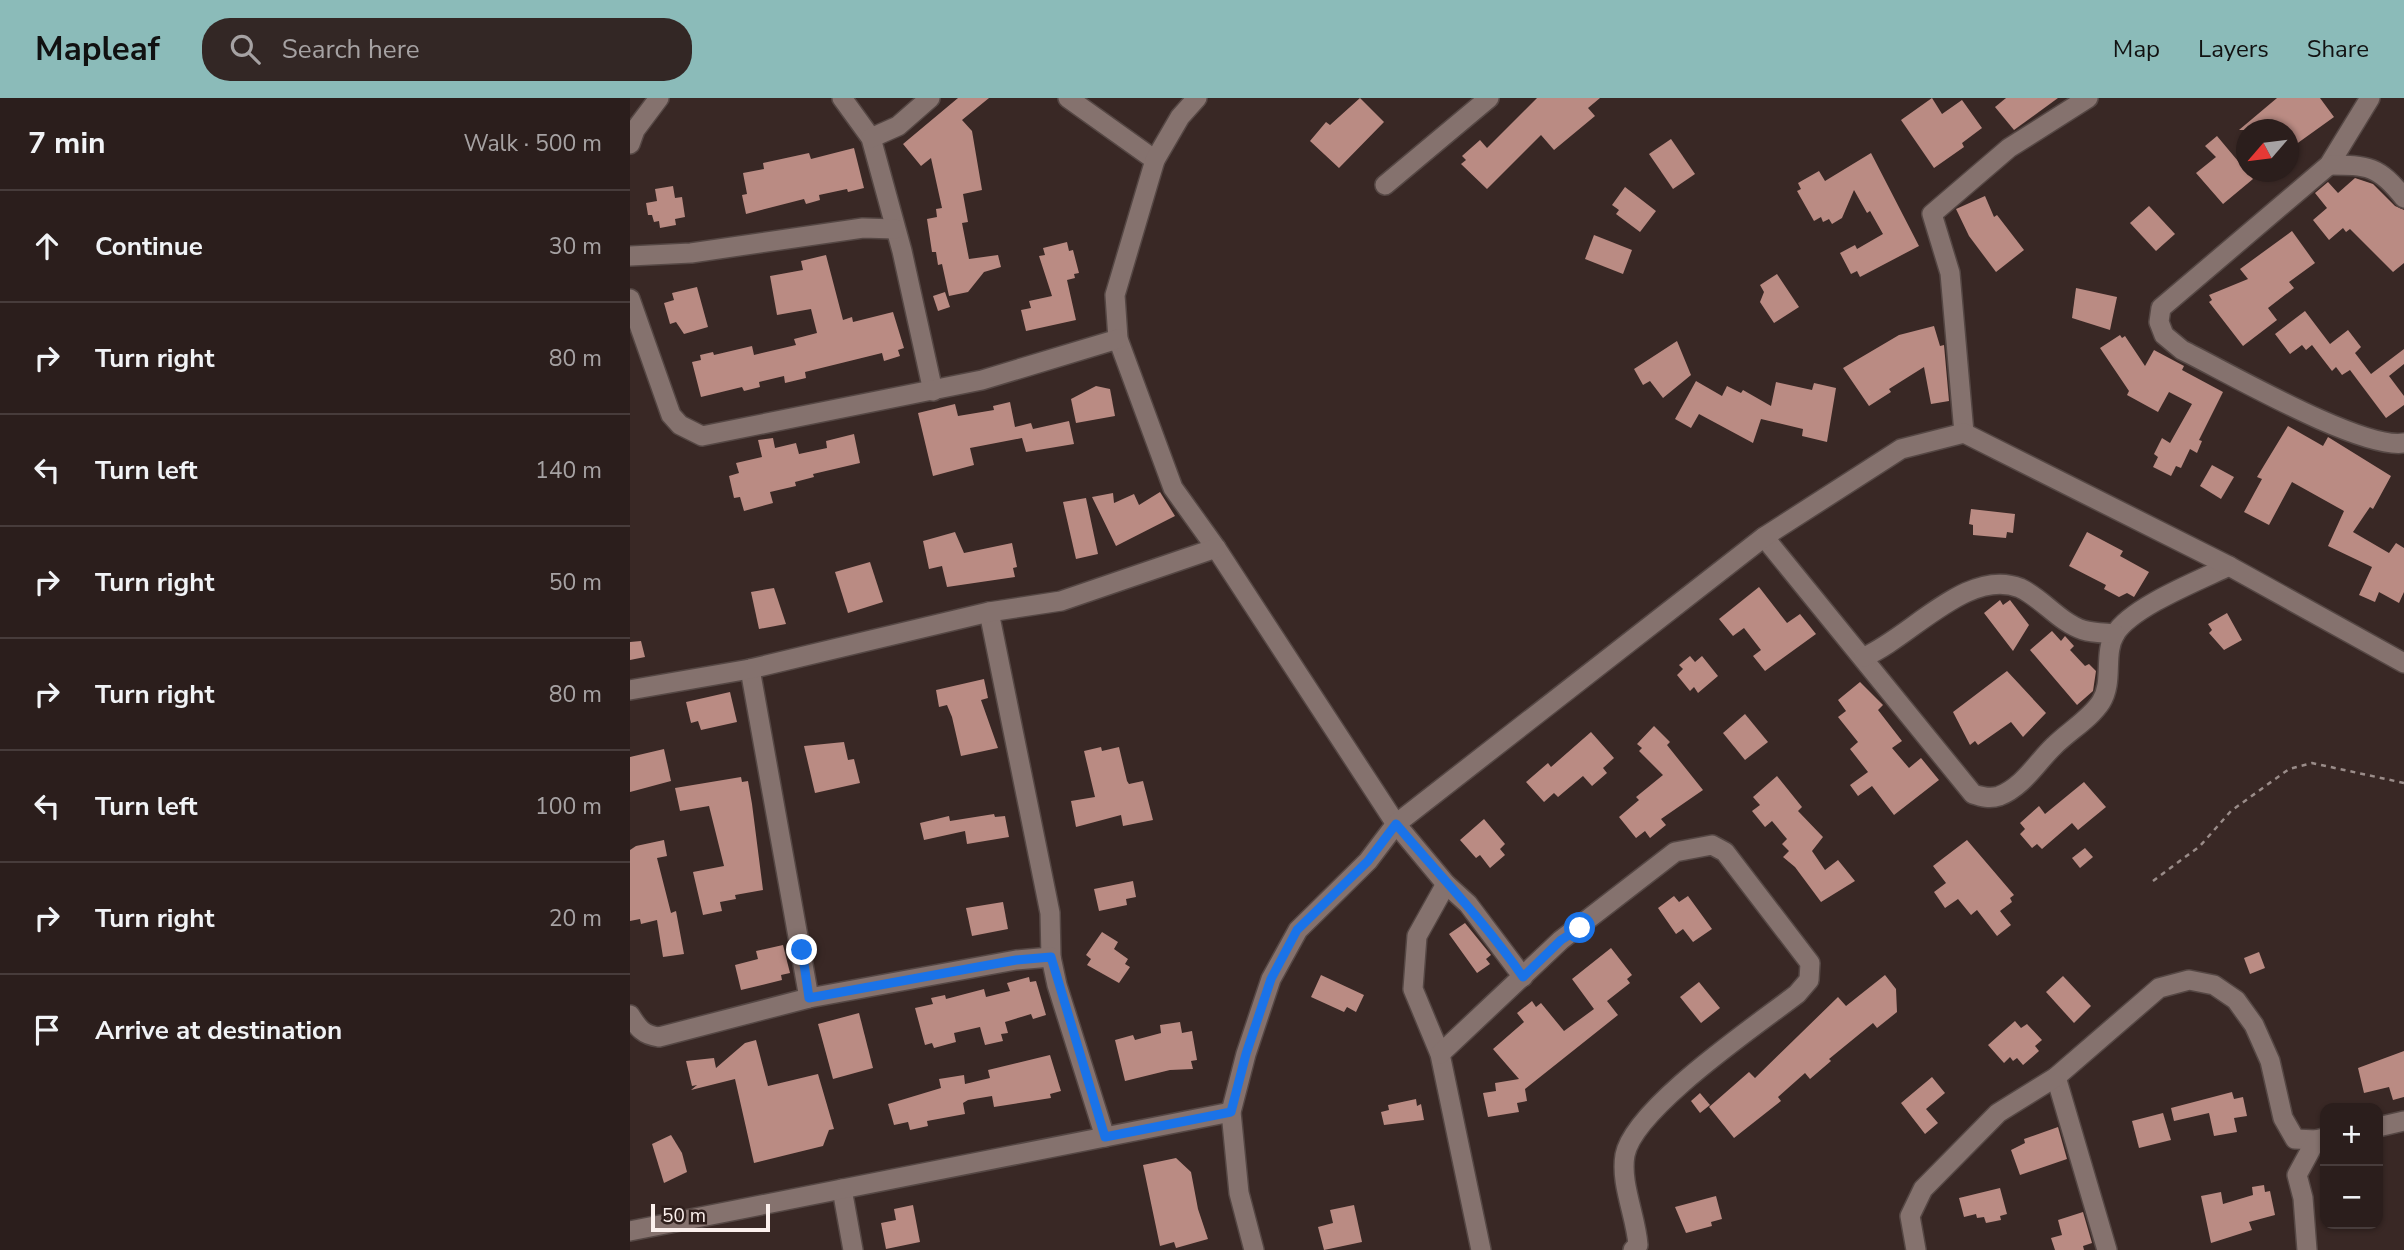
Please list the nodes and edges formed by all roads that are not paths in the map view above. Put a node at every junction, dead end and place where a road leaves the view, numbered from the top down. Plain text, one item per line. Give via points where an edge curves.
1 (659, 98) edge
2 (842, 98) edge
3 (930, 98) edge
4 (1068, 98) edge
5 (1197, 98) edge
6 (1489, 98) edge
7 (2088, 98) edge
8 (2371, 98) edge
9 (872, 138) junction
10 (630, 144) edge
11 (1155, 160) junction
12 (2329, 166) junction
13 (1385, 185) dead end
14 (2404, 198) edge
15 (895, 229) junction
16 (630, 256) edge
17 (630, 299) edge
18 (1118, 339) junction
19 (933, 391) junction
20 (1964, 433) junction
21 (2404, 443) edge
22 (1764, 537) junction
23 (1216, 548) junction
24 (2229, 566) junction
25 (989, 612) junction
26 (2115, 634) junction
27 (1864, 657) junction
28 (2404, 663) edge
29 (750, 669) junction
30 (630, 690) edge
31 (1396, 824) junction
32 (1446, 884) junction
33 (1051, 957) junction
34 (1523, 977) junction
35 (809, 998) junction
36 (630, 1015) edge
37 (1440, 1054) junction
38 (2056, 1077) junction
39 (1231, 1112) junction
40 (2404, 1121) edge
41 (2383, 1126) edge
42 (1105, 1137) junction
43 (2320, 1139) edge
44 (2320, 1140) edge
45 (842, 1189) junction
46 (630, 1231) edge
47 (853, 1250) edge
48 (1254, 1250) edge
49 (1481, 1250) edge
50 (1633, 1250) edge
51 (1916, 1250) edge
52 (2107, 1250) edge
53 (2307, 1250) edge

1 - 10 street
2 - 9 street
3 - 9 street via 898,126
4 - 11 street
5 - 11 street
6 - 13 street
7 - 20 street via 2009,148 1932,214 1951,274
8 - 12 street
9 - 15 street
11 - 18 street via 1115,295
12 - 14 street via 2369,166 2389,179
12 - 21 street via 2184,286 2161,309 2159,323 2164,335 2182,350 2343,430 2377,442
15 - 16 street via 863,228 716,250
15 - 19 street
17 - 19 street via 671,415 692,433 715,435
18 - 19 street
18 - 23 street via 1173,488
20 - 22 street via 1901,449
20 - 24 street
22 - 27 street
22 - 31 street
23 - 25 street via 1061,601
23 - 31 street
24 - 26 street via 2148,606
24 - 28 street
25 - 29 street
25 - 33 street via 1049,913
26 - 27 street via 2082,630 2021,589 1994,582 1954,599
26 - 27 street via 2109,680 2101,701 2020,783 1986,798 1973,794
29 - 30 street
29 - 35 street
31 - 32 street
31 - 39 street via 1368,861 1297,930 1271,979
32 - 34 street via 1468,904
32 - 37 street via 1417,936 1413,989
33 - 35 street
33 - 42 street
34 - 37 street
34 - 50 street via 1561,940 1675,852 1712,845 1725,852 1810,963 1809,980 1797,994 1701,1068 1646,1118 1629,1140 1625,1179 1637,1228 1638,1245
35 - 36 street via 659,1037 638,1029
37 - 49 street
38 - 43 street via 2159,988 2189,980 2214,985 2236,1000 2254,1025 2270,1061 2283,1118 2295,1139
38 - 51 street via 1998,1113 1923,1189 1910,1216
38 - 52 street
39 - 42 street
39 - 48 street via 1239,1193
40 - 41 street
42 - 45 street
44 - 53 street via 2297,1175
45 - 46 street
45 - 47 street

